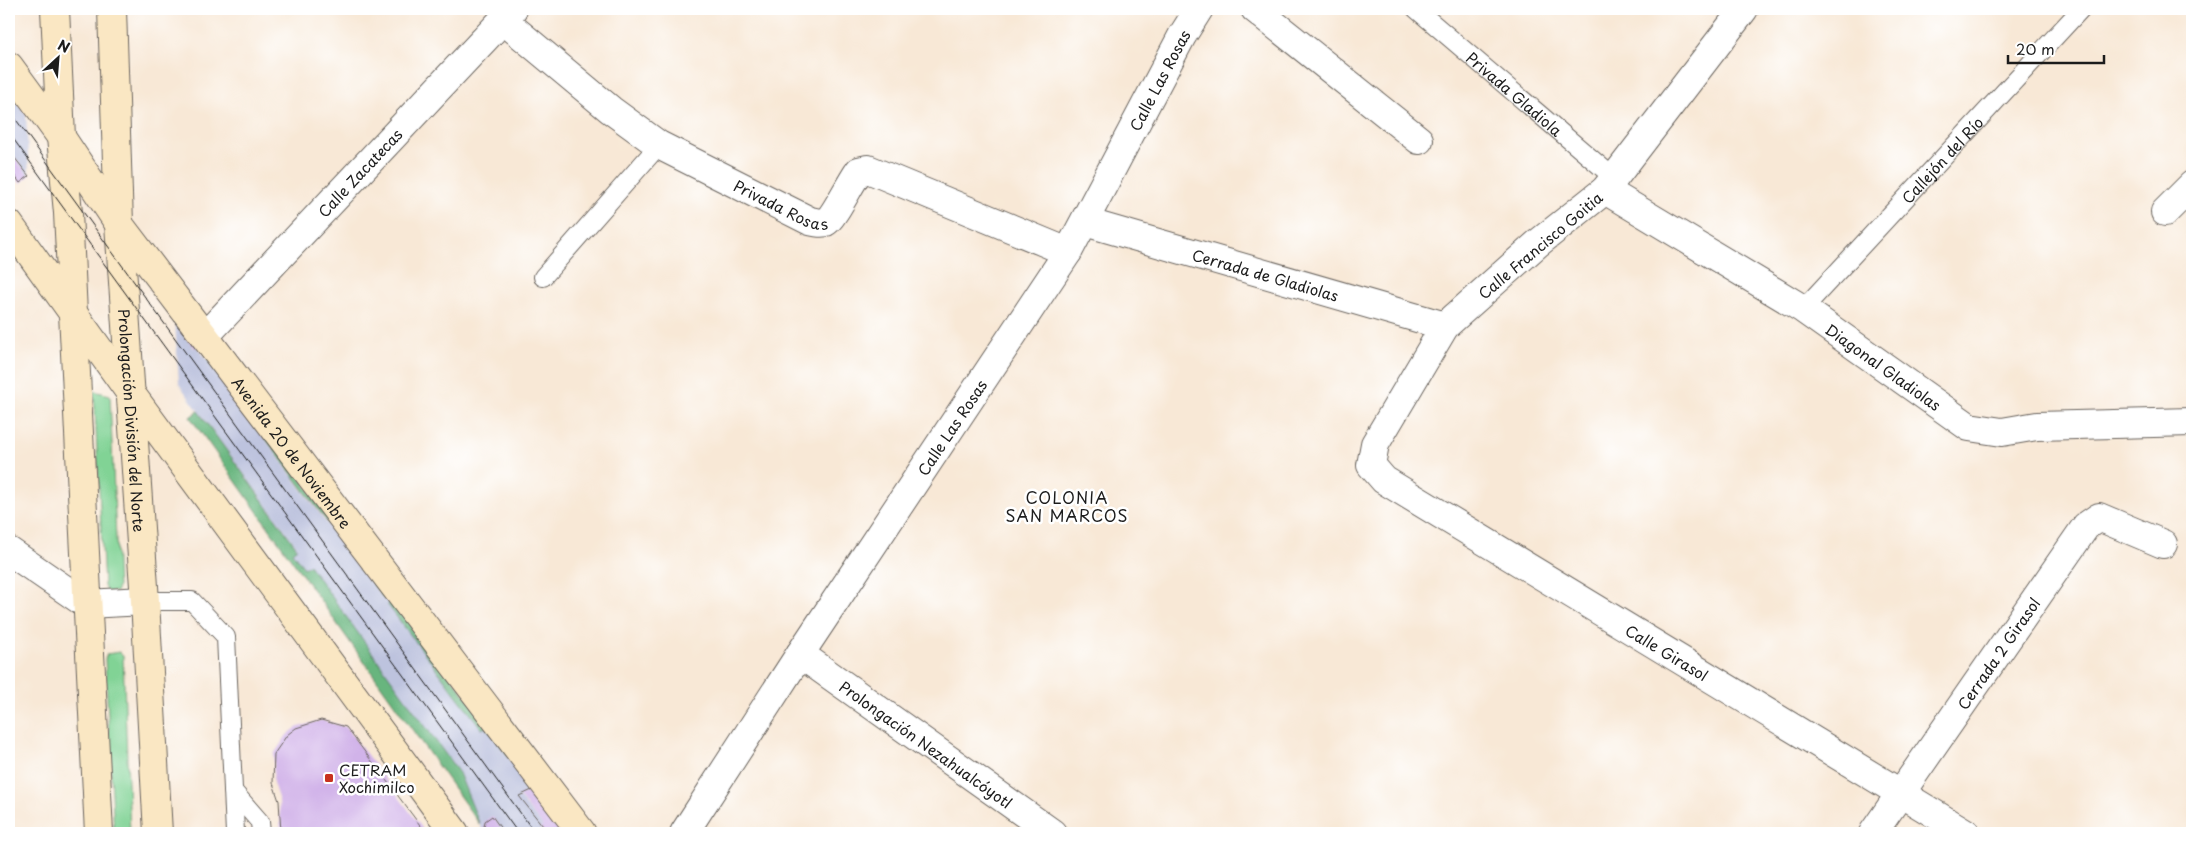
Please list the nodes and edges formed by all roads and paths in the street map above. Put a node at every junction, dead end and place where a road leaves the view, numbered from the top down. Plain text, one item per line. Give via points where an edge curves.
1 (55, 9) edge
2 (112, 9) edge
3 (1199, 9) edge
4 (1255, 9) edge
5 (1416, 9) edge
6 (1744, 9) edge
7 (2081, 9) edge
8 (502, 13) edge
9 (9, 66) edge
10 (60, 137) junction
11 (1419, 140) dead end
12 (659, 145) junction
13 (1609, 184) junction
14 (2192, 184) edge
15 (2165, 212) dead end
16 (1085, 222) junction
17 (9, 224) edge
18 (119, 224) junction
19 (1068, 252) junction
20 (543, 278) dead end
21 (1802, 309) junction
22 (71, 310) junction
23 (1445, 326) junction
24 (205, 336) junction
25 (129, 391) junction
26 (2192, 422) edge
27 (1371, 465) joint
28 (2163, 544) dead end
29 (9, 551) edge
30 (145, 601) junction
31 (86, 604) junction
32 (800, 654) junction
33 (233, 791) junction
34 (1900, 792) junction
35 (99, 833) edge
36 (158, 833) edge
37 (235, 833) edge
38 (261, 833) edge
39 (455, 833) edge
40 (582, 833) edge
41 (684, 833) edge
42 (1052, 833) edge
43 (1873, 833) edge
44 (1966, 833) edge

1 - 10 main road
2 - 18 main road, Prolongación División del Norte
3 - 16 street, Calle Las Rosas
4 - 11 street
5 - 13 lane, Privada Gladiola
6 - 13 street, Calle Francisco Goitia
7 - 21 lane, Callejón del Río
8 - 12 street, Privada Rosas via 611,110
8 - 24 street, Calle Zacatecas
9 - 10 main road, Avenida 20 de Noviembre
10 - 18 main road, Avenida 20 de Noviembre
10 - 22 main road via 68,213
12 - 19 street, Privada Rosas via 810,221 825,223 831,219 850,183 859,171 868,169
12 - 20 lane
13 - 21 street, Diagonal Gladiolas
13 - 23 street, Calle Francisco Goitia
14 - 15 street
16 - 19 street, Calle Las Rosas
16 - 23 street, Cerrada de Gladiolas
17 - 22 main road
18 - 24 main road, Avenida 20 de Noviembre
18 - 25 main road, Prolongación División del Norte
19 - 32 street, Calle Las Rosas
21 - 26 street, Diagonal Gladiolas via 1969,427 2002,432 2038,426
22 - 25 main road
22 - 31 main road
23 - 27 street, Calle Francisco Goitia via 1375,444
24 - 40 main road, Avenida 20 de Noviembre
25 - 30 main road, Prolongación División del Norte
25 - 39 main road
27 - 34 street, Calle Girasol via 1384,480
28 - 34 street, Cerrada 2 Girasol via 2099,517 2086,526
29 - 31 street
30 - 31 street
30 - 33 lane via 192,601 226,637
30 - 36 main road, Prolongación División del Norte
31 - 35 main road
32 - 41 street, Calle Las Rosas
32 - 42 street, Prolongación Nezahualcóyotl
33 - 37 lane
33 - 38 lane via 260,822
34 - 43 street, Cerrada 2 Girasol
34 - 44 street, Calle Girasol

